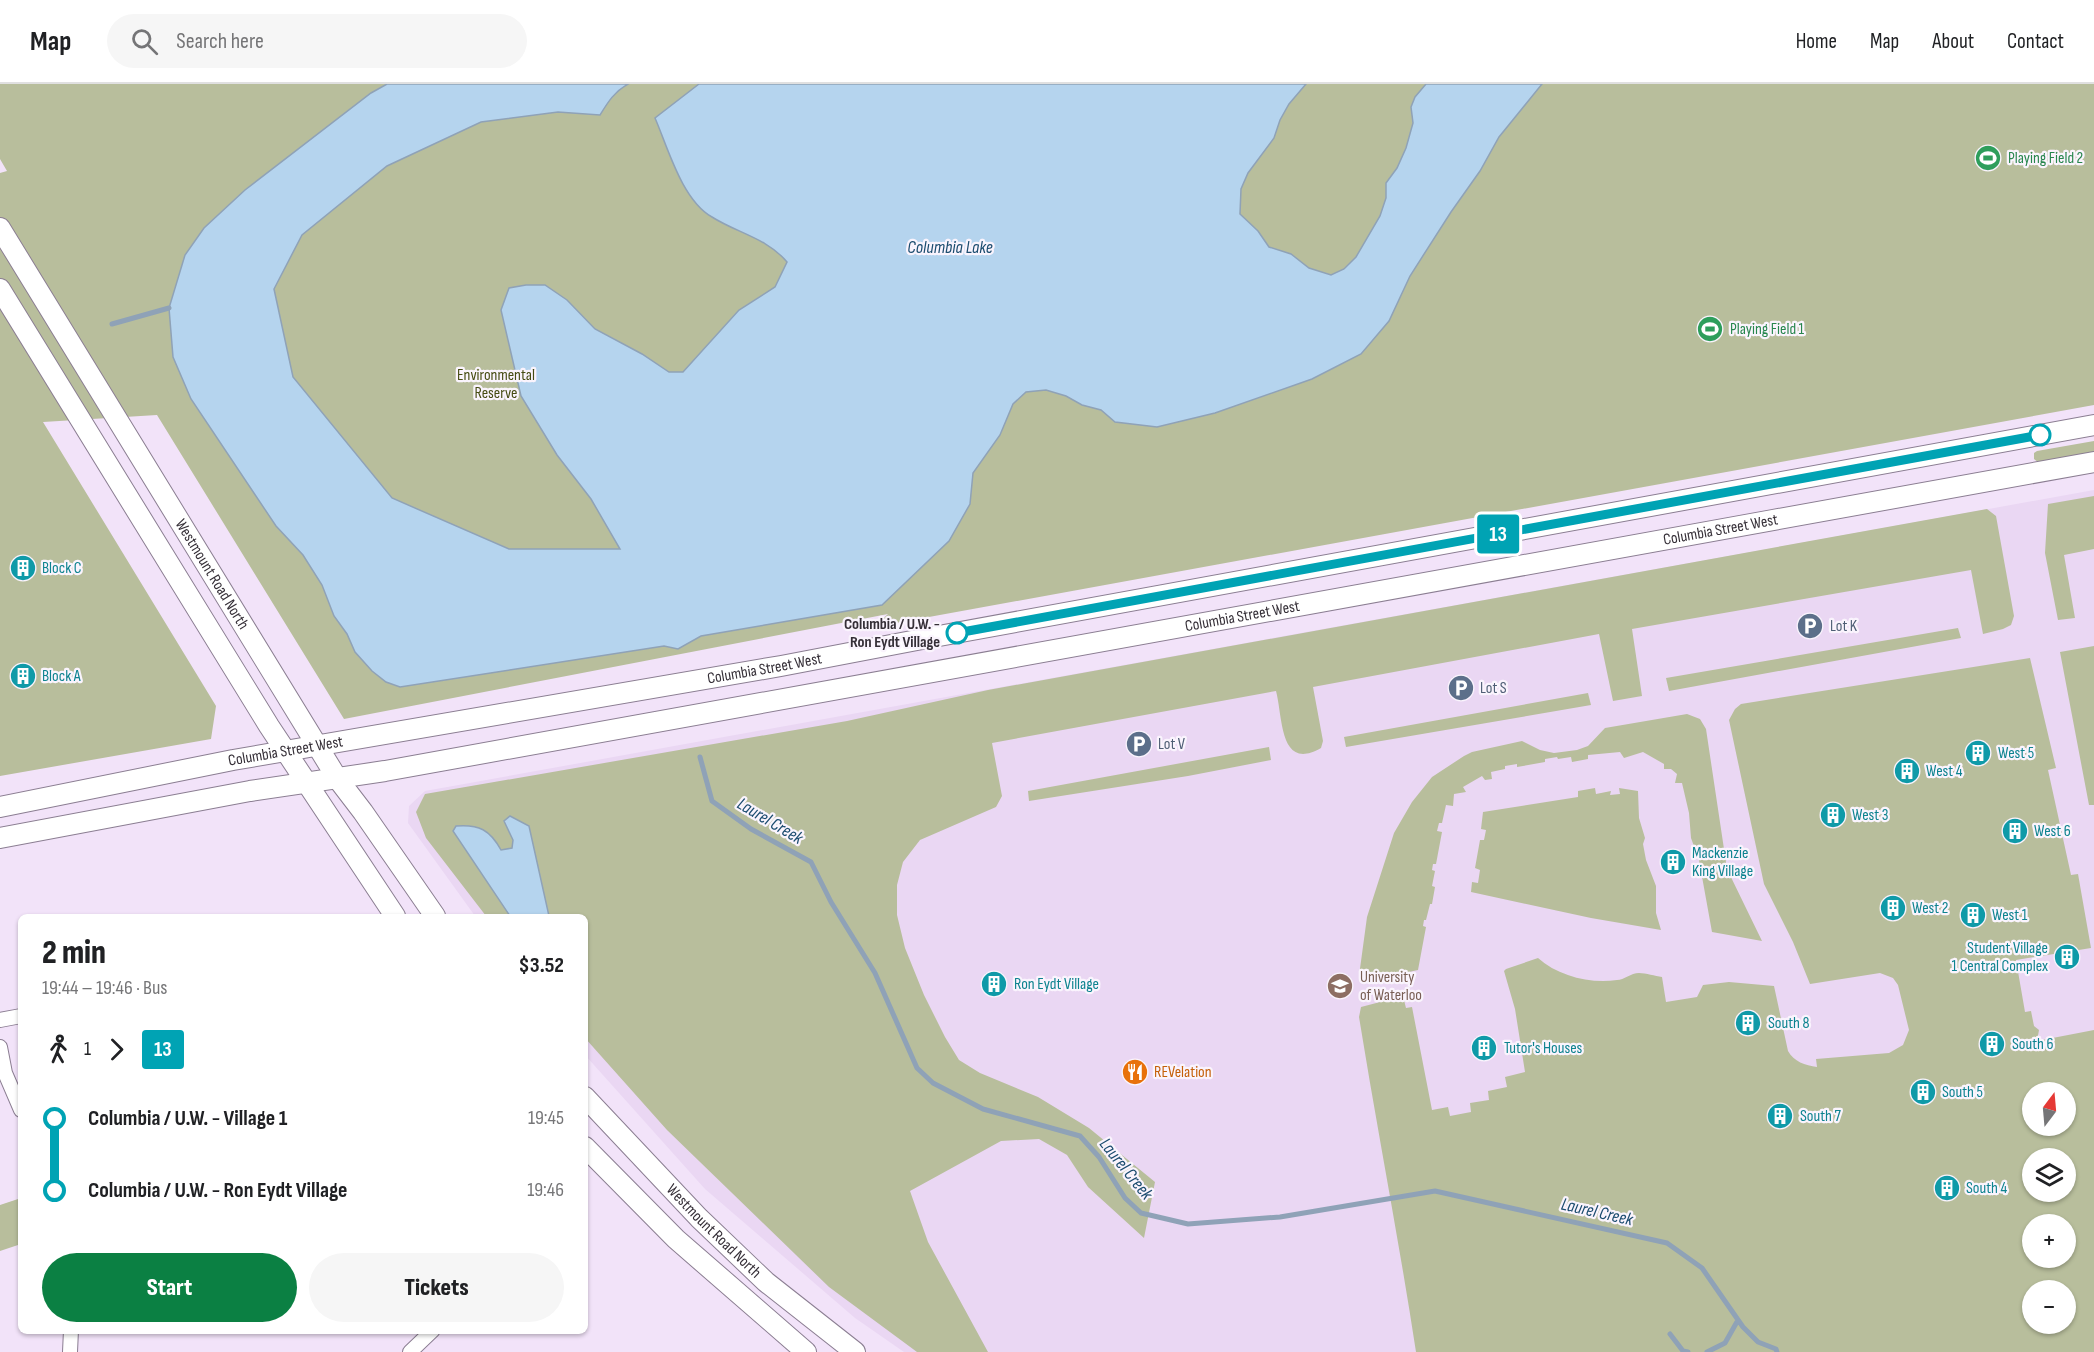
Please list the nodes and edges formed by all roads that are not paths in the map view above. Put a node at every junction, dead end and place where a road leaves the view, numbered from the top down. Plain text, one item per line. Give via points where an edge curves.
1 (0, 228) edge
2 (0, 289) edge
3 (2094, 425) edge
4 (2094, 462) edge
5 (318, 746) junction
6 (286, 752) junction
7 (337, 778) junction
8 (306, 782) junction
9 (0, 807) edge
10 (0, 838) edge
11 (394, 914) edge
12 (434, 914) edge
13 (18, 1017) edge
14 (0, 1020) edge
15 (0, 1047) edge
16 (588, 1100) edge
17 (18, 1103) edge
18 (588, 1150) edge
19 (71, 1334) edge
20 (429, 1334) edge
21 (70, 1352) edge
22 (410, 1352) edge
23 (806, 1352) edge
24 (855, 1352) edge

1 - 5 main road, Westmount Road North
2 - 6 main road, Westmount Road North
3 - 5 main road, Columbia Street West via 781,666
4 - 7 main road, Columbia Street West
5 - 6 main road, Columbia Street West
5 - 7 main road, Westmount Road North
6 - 8 main road, Westmount Road North
6 - 9 main road, Columbia Street West
7 - 8 main road, Columbia Street West
7 - 12 main road, Westmount Road North
8 - 10 main road, Columbia Street West
8 - 11 main road, Westmount Road North
13 - 14 street
15 - 17 street via 5,1073
16 - 24 main road, Westmount Road North via 699,1218 766,1282
18 - 23 main road, Westmount Road North via 676,1239
19 - 21 street
20 - 22 street

